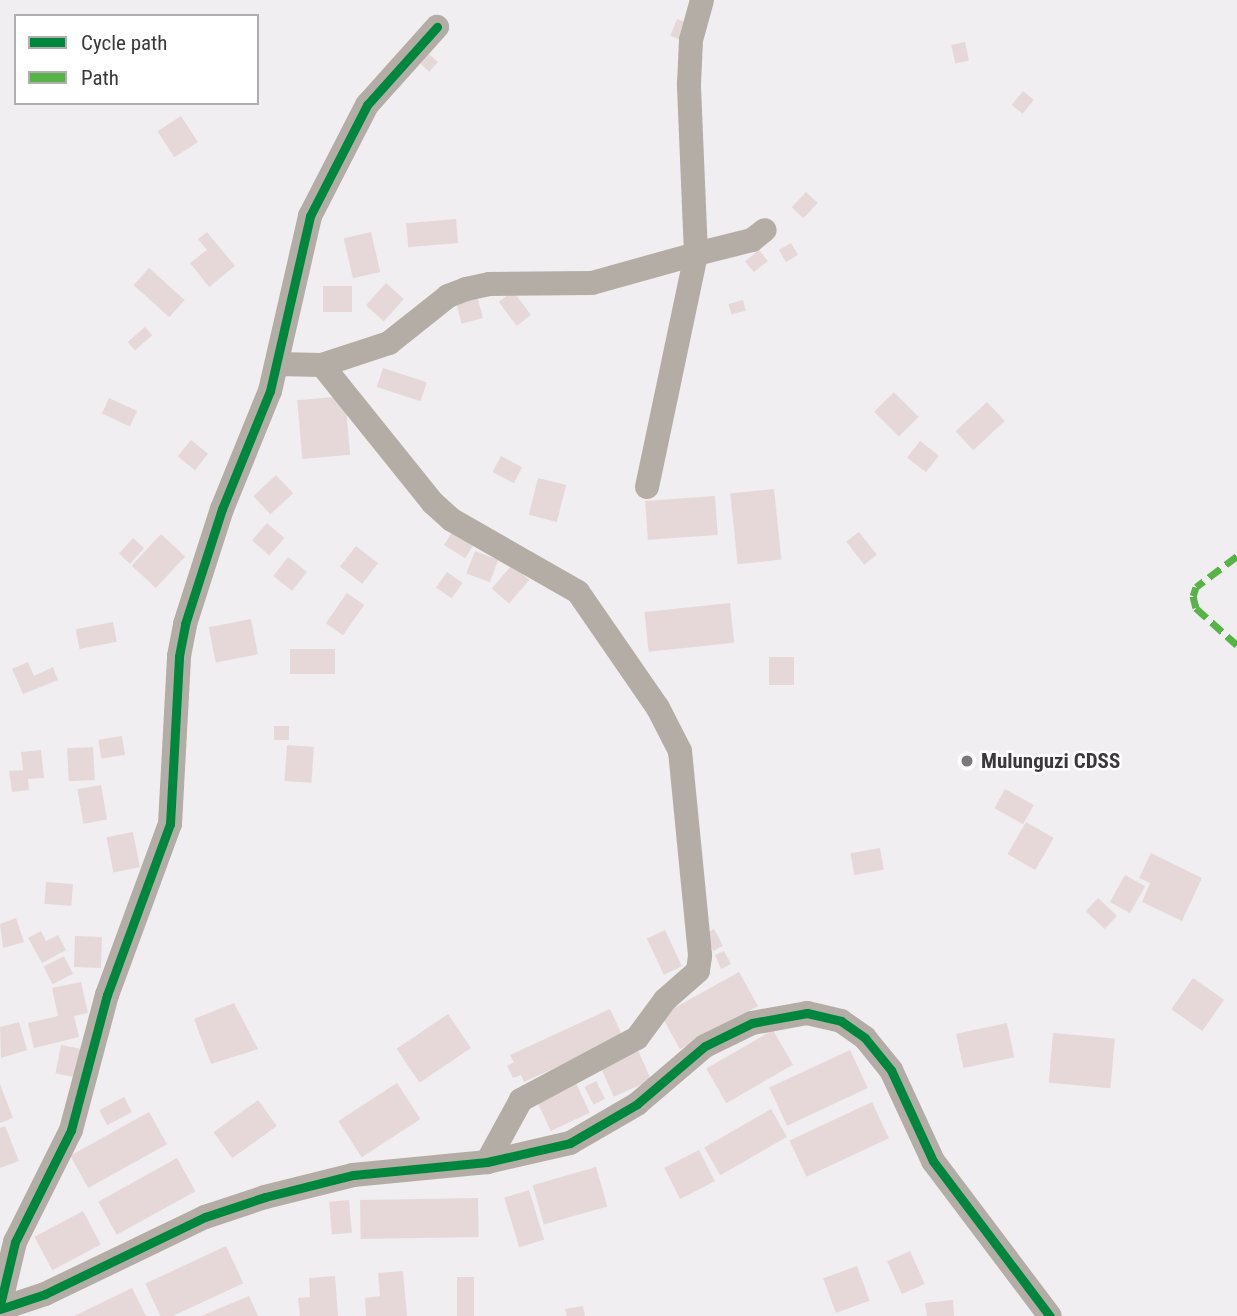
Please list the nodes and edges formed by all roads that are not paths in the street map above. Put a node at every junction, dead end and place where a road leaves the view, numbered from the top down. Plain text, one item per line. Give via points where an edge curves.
1 (702, 0) edge
2 (437, 27) dead end
3 (765, 230) dead end
4 (696, 254) junction
5 (277, 364) junction
6 (322, 365) junction
7 (647, 487) dead end
8 (486, 1162) junction
9 (0, 1307) edge
10 (1050, 1316) edge

1 - 4 street via 691,40 689,84
2 - 5 street via 367,106 315,205 298,252
3 - 4 street via 752,240
4 - 6 street via 592,283 489,284 466,289 448,296 389,343
4 - 7 street
5 - 6 street
5 - 9 street via 185,624 170,824 107,995 71,1130 15,1242
6 - 8 street via 433,503 452,520 578,592 658,708 680,751 698,971 665,1000 638,1038 521,1100
8 - 9 street via 354,1175 265,1197 205,1217 45,1294
8 - 10 street via 570,1143 638,1104 705,1046 752,1023 807,1013 841,1021 865,1038 891,1070 933,1161

